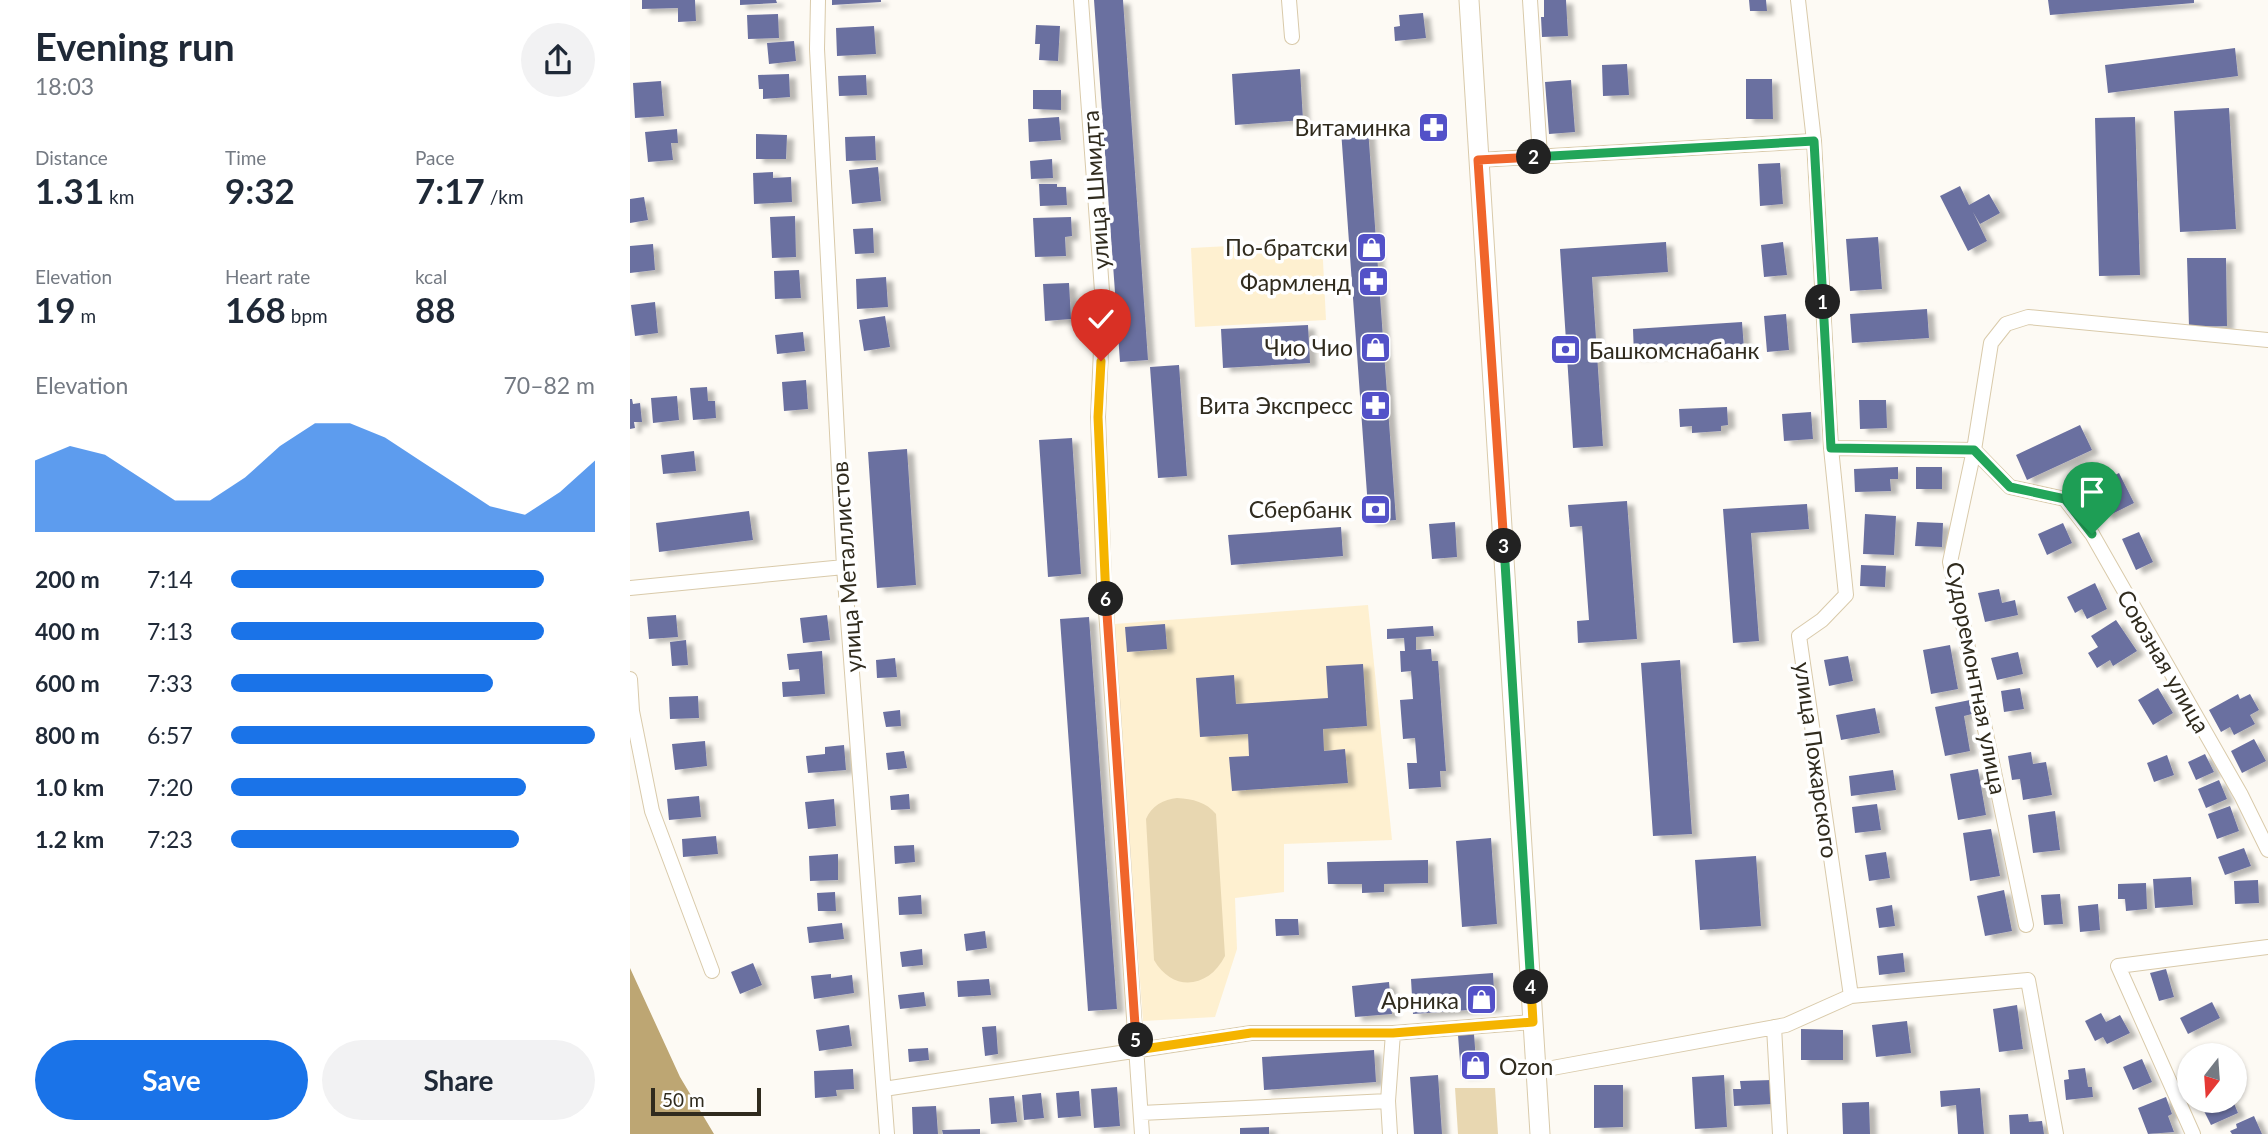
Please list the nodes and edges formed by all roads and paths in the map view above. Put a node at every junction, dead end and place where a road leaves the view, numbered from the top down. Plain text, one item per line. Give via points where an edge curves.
1 (818, 0) edge
2 (1081, 0) edge
3 (1289, 0) edge
4 (1469, 0) edge
5 (1530, 0) edge
6 (1798, 0) edge
7 (1292, 37) dead end
8 (1814, 141) junction
9 (1540, 156) junction
10 (1478, 160) junction
11 (2268, 340) edge
12 (1831, 448) junction
13 (1974, 450) junction
14 (844, 567) junction
15 (630, 588) edge
16 (630, 679) edge
17 (2268, 850) edge
18 (2026, 925) dead end
19 (2268, 947) edge
20 (712, 971) dead end
21 (1851, 996) junction
22 (1533, 1022) junction
23 (1774, 1027) junction
24 (1393, 1033) junction
25 (1137, 1050) junction
26 (1536, 1071) junction
27 (884, 1089) junction
28 (1388, 1101) junction
29 (1141, 1113) junction
30 (887, 1134) edge
31 (1142, 1134) edge
32 (1390, 1134) edge
33 (1540, 1134) edge
34 (1780, 1134) edge
35 (2056, 1134) edge
36 (2193, 1134) edge

1 - 14 street, улица Металлистов
2 - 25 street, улица Шмидта via 1103,305 1098,417 1104,581
3 - 7 street
4 - 10 main road
5 - 9 street
6 - 8 street, улица Пожарского
8 - 9 street
8 - 12 street, улица Пожарского
9 - 10 street
10 - 22 main road
11 - 13 street, Судоремонтная улица via 2028,317 2006,324 1991,343
12 - 13 street
12 - 21 street, улица Пожарского via 1846,595 1799,636
13 - 17 street, Союзная улица via 2010,487 2065,499 2092,534
13 - 18 street, Судоремонтная улица via 1950,562
14 - 15 street
14 - 27 street, улица Металлистов
16 - 20 street via 652,811
19 - 36 street via 2118,967
21 - 23 street
21 - 35 street via 2028,980
22 - 24 street
22 - 26 main road
23 - 26 street
23 - 34 street
24 - 25 street via 1251,1033
24 - 28 street
25 - 27 street
25 - 29 street, улица Шмидта
26 - 33 main road
27 - 30 street, улица Металлистов
28 - 29 street
28 - 32 street
29 - 31 street, улица Шмидта

